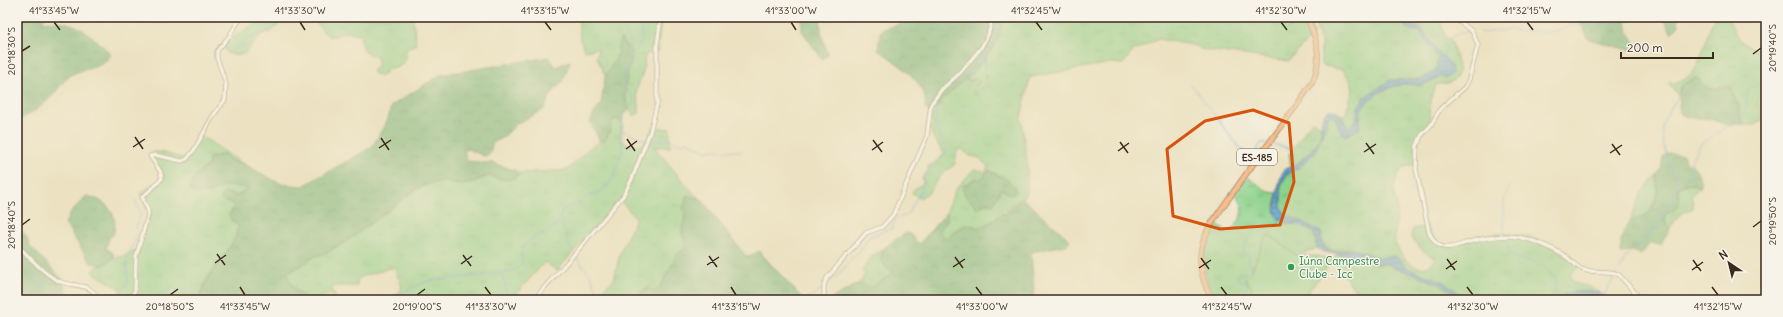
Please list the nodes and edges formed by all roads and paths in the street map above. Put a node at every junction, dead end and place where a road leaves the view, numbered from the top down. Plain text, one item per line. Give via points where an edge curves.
1 (241, 17) edge
2 (660, 17) edge
3 (993, 17) edge
4 (1307, 17) edge
5 (1453, 17) edge
6 (17, 245) edge
7 (98, 300) edge
8 (122, 300) edge
9 (533, 300) edge
10 (824, 300) edge
11 (1212, 300) edge
12 (1642, 300) edge

1 - 8 street via 217,51 226,84 225,100 194,150 182,161 153,154 150,156 162,178 142,197 148,212 147,224 136,257 135,290
2 - 9 street via 657,45 657,104 650,132 632,180 623,196
3 - 10 street via 981,48 960,74 934,99 929,113 927,136 894,215 884,226 866,233 827,278 824,285
4 - 11 main road, ES-185 via 1318,45 1318,71 1301,100 1248,170 1205,236 1200,264
5 - 12 street via 1472,31 1478,45 1465,87 1440,109 1417,146 1415,158 1418,180 1433,240 1442,246 1452,248 1472,241 1504,236 1538,243 1565,256 1582,270 1618,274
6 - 7 street via 54,278 61,282 87,287

